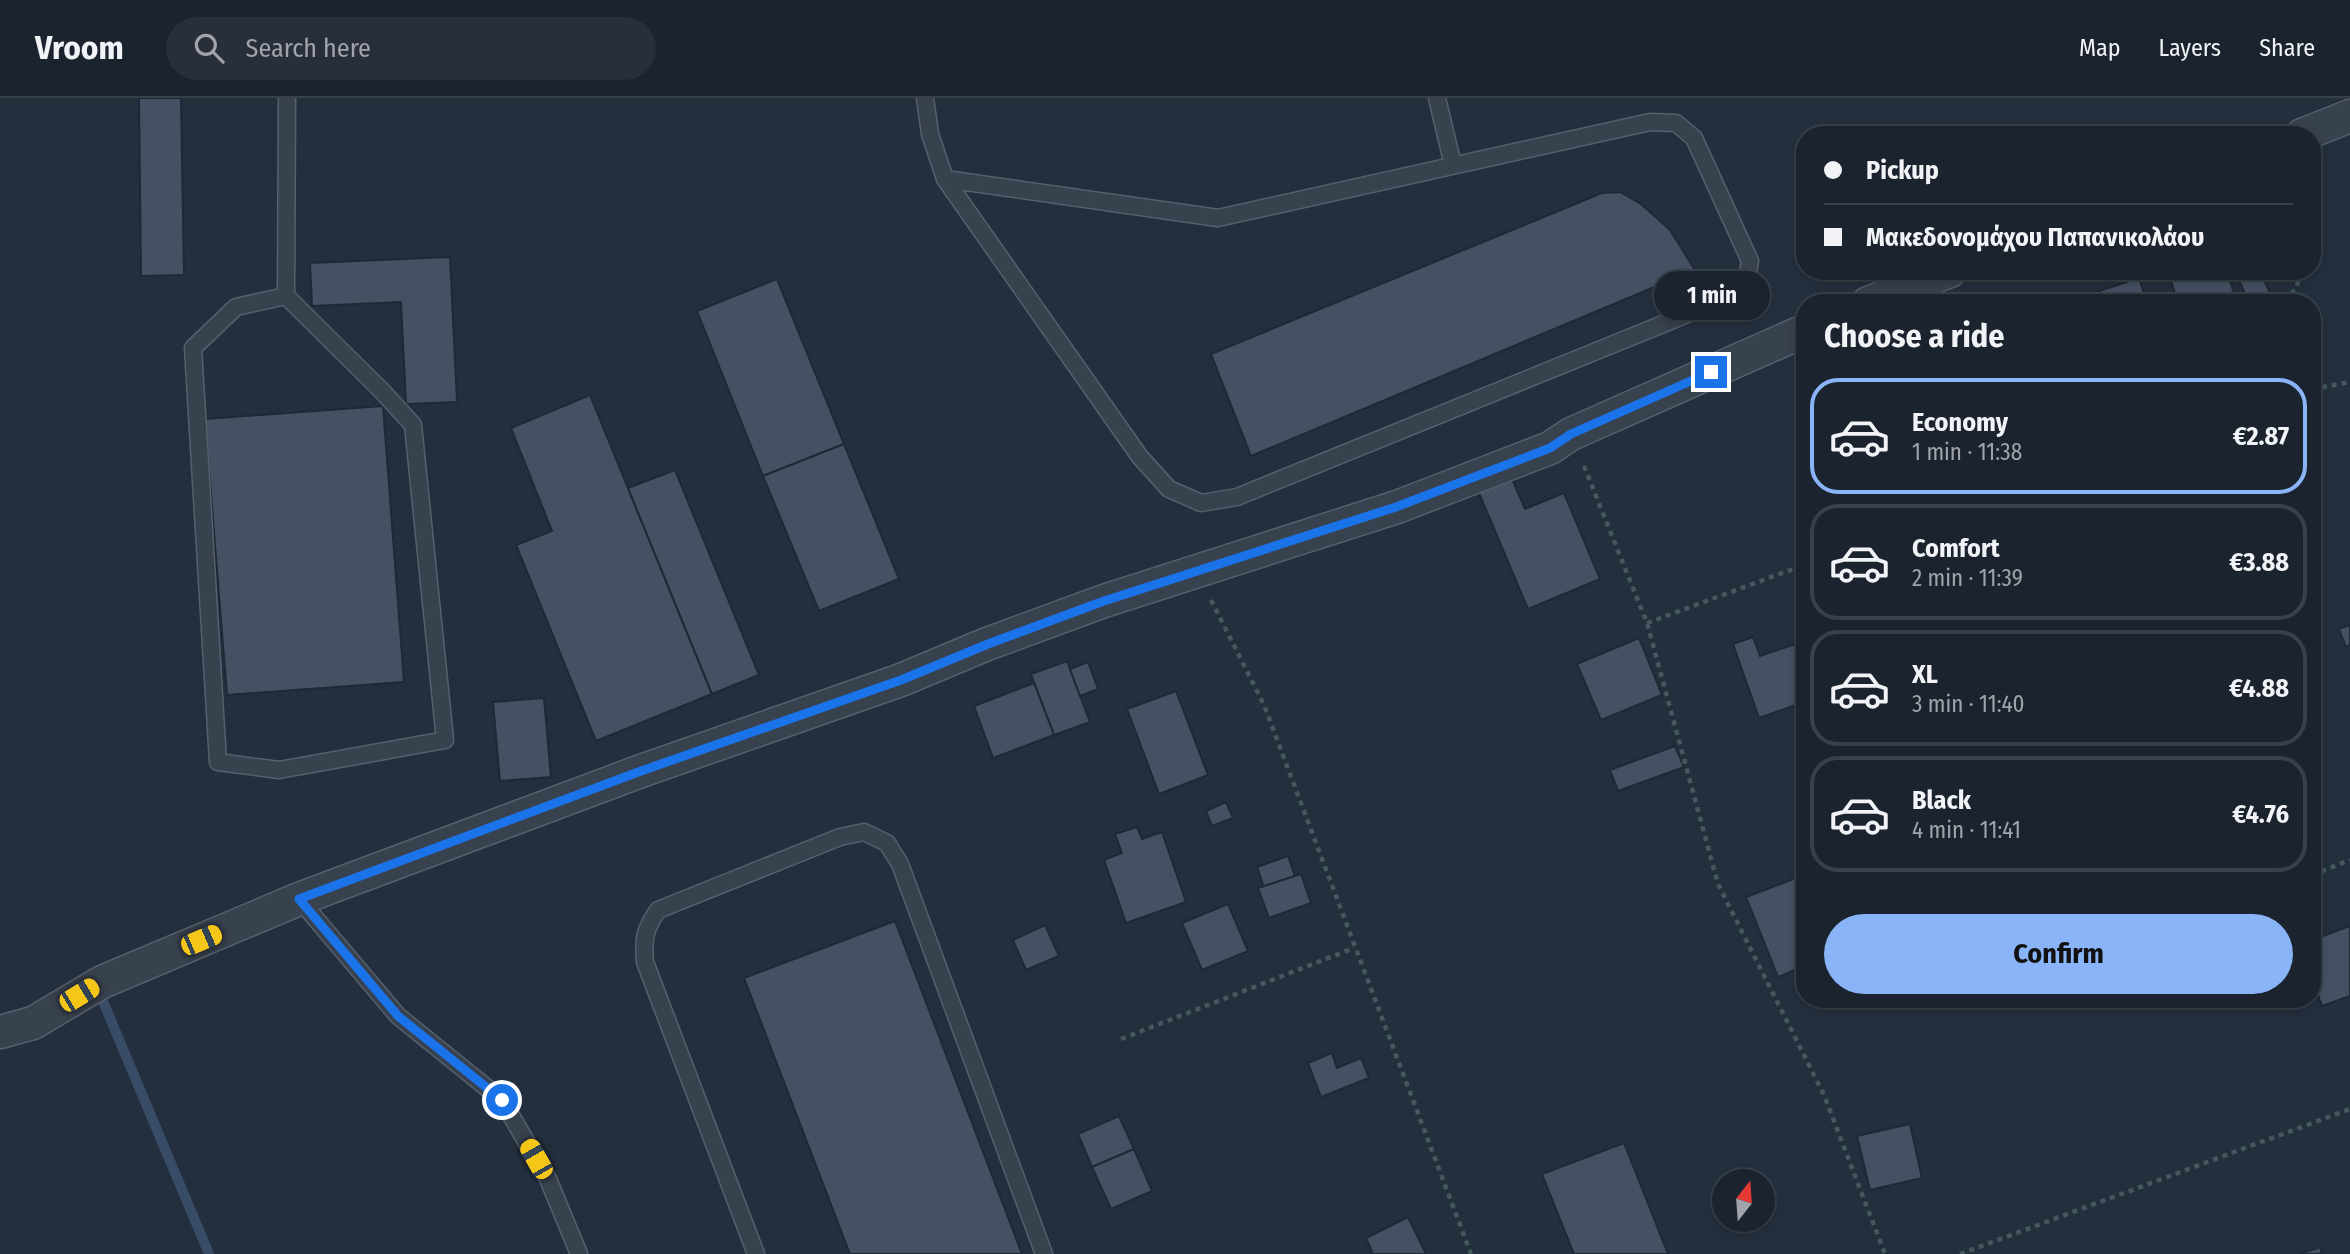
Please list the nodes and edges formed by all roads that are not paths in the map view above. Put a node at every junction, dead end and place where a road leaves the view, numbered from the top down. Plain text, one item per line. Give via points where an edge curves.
1 (287, 98) edge
2 (925, 98) edge
3 (1437, 98) edge
4 (2350, 116) edge
5 (2321, 127) edge
6 (1453, 166) junction
7 (945, 179) junction
8 (1927, 280) edge
9 (1891, 294) edge
10 (286, 296) junction
11 (1796, 335) edge
12 (299, 899) junction
13 (0, 1032) edge
14 (579, 1254) edge
15 (756, 1254) edge
16 (1044, 1254) edge

1 - 10 lane
2 - 7 lane via 930,134
3 - 6 lane
4 - 5 street
6 - 7 lane via 1218,218
6 - 7 lane via 1650,122 1676,123 1694,138 1749,261 1746,284 1727,298 1250,491 1202,503 1169,489 1140,457
8 - 9 street
10 - 10 lane via 236,307 193,348 218,762 279,771 445,740 413,425
11 - 12 street via 1571,434 1550,448 1396,507 1091,606
12 - 13 street via 102,982 33,1023
12 - 14 lane via 398,1016 502,1100 548,1179
15 - 16 lane via 645,962 647,926 659,910 840,837 864,832 887,843 900,864

